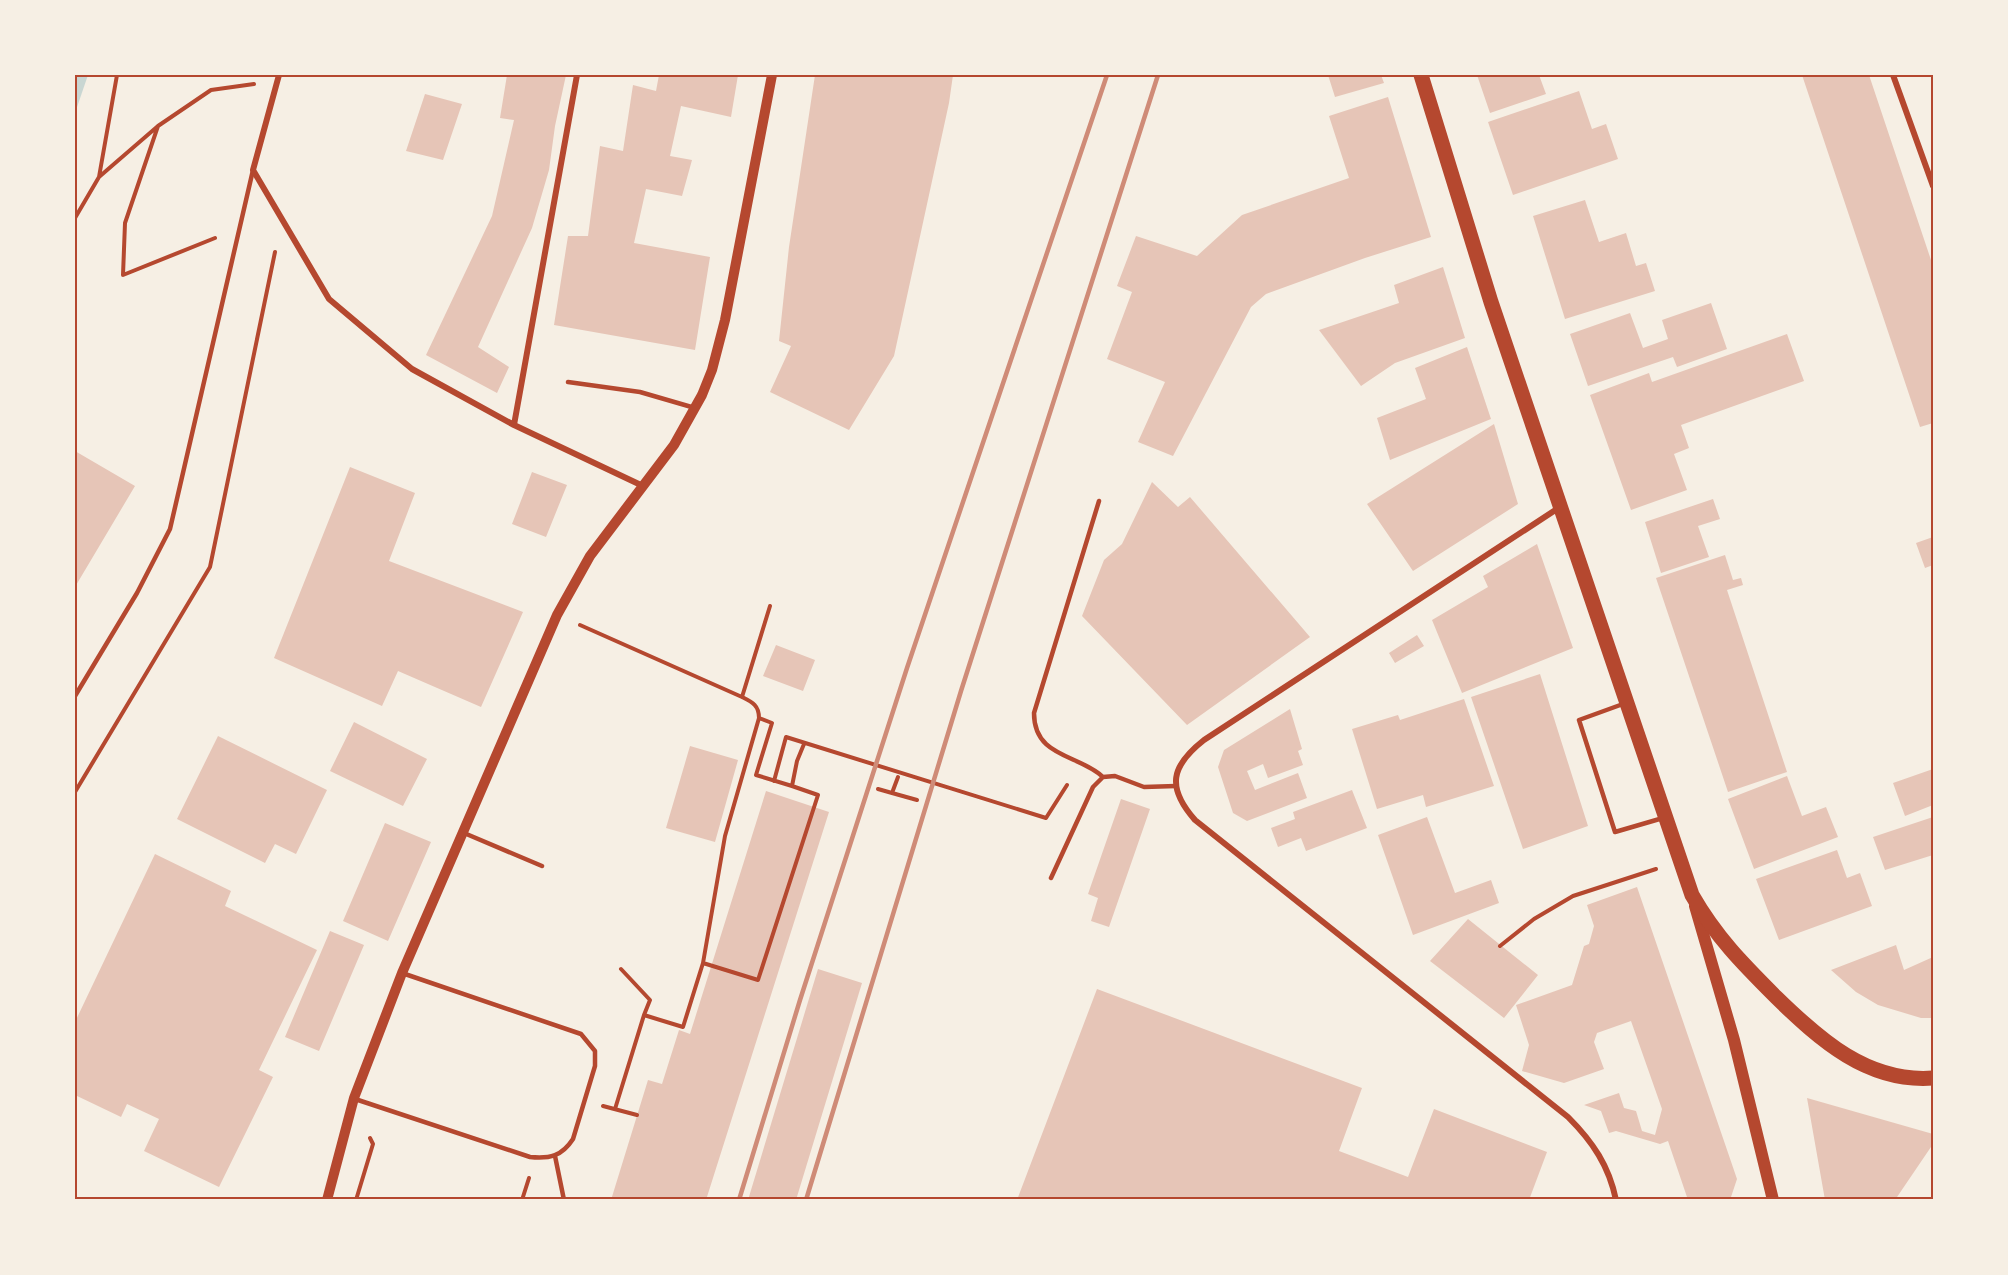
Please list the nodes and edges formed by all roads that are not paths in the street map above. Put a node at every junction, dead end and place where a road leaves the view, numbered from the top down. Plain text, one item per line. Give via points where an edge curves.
1 (576, 75) edge
2 (772, 75) edge
3 (1421, 75) edge
4 (1893, 75) edge
5 (278, 78) edge
6 (253, 170) junction
7 (1933, 186) edge
8 (568, 382) dead end
9 (695, 408) junction
10 (514, 425) junction
11 (643, 486) junction
12 (1099, 501) dead end
13 (1561, 507) junction
14 (75, 696) edge
15 (1625, 703) junction
16 (1103, 777) junction
17 (1176, 786) junction
18 (1664, 818) junction
19 (462, 833) junction
20 (542, 866) dead end
21 (1051, 878) dead end
22 (1692, 896) junction
23 (402, 973) junction
24 (1933, 1078) edge
25 (354, 1098) junction
26 (555, 1156) junction
27 (327, 1200) edge
28 (564, 1200) edge
29 (1616, 1200) edge
30 (1773, 1200) edge

1 - 10 street
2 - 9 street via 719,345
3 - 13 main road via 1491,302
4 - 7 street
5 - 6 street
6 - 10 street via 329,299 412,369
6 - 14 lane via 170,529
8 - 9 lane via 640,392
9 - 11 street via 674,445
10 - 11 street
11 - 19 street via 590,556 558,615
12 - 16 lane via 1034,722 1050,747
13 - 15 main road
13 - 17 street via 1204,740 1187,753
15 - 18 main road
15 - 18 lane via 1579,720 1615,832
16 - 17 lane via 1115,776 1144,787
16 - 21 lane via 1093,787
17 - 29 street via 1182,806 1195,820 1568,1117 1602,1157
18 - 22 main road
19 - 20 lane
19 - 23 street
22 - 24 main road via 1741,963 1831,1046 1885,1074
22 - 30 main road via 1734,1040
23 - 25 street
23 - 26 lane via 581,1034 595,1051 595,1066 573,1139
25 - 26 lane via 530,1157
25 - 27 street
26 - 28 lane

